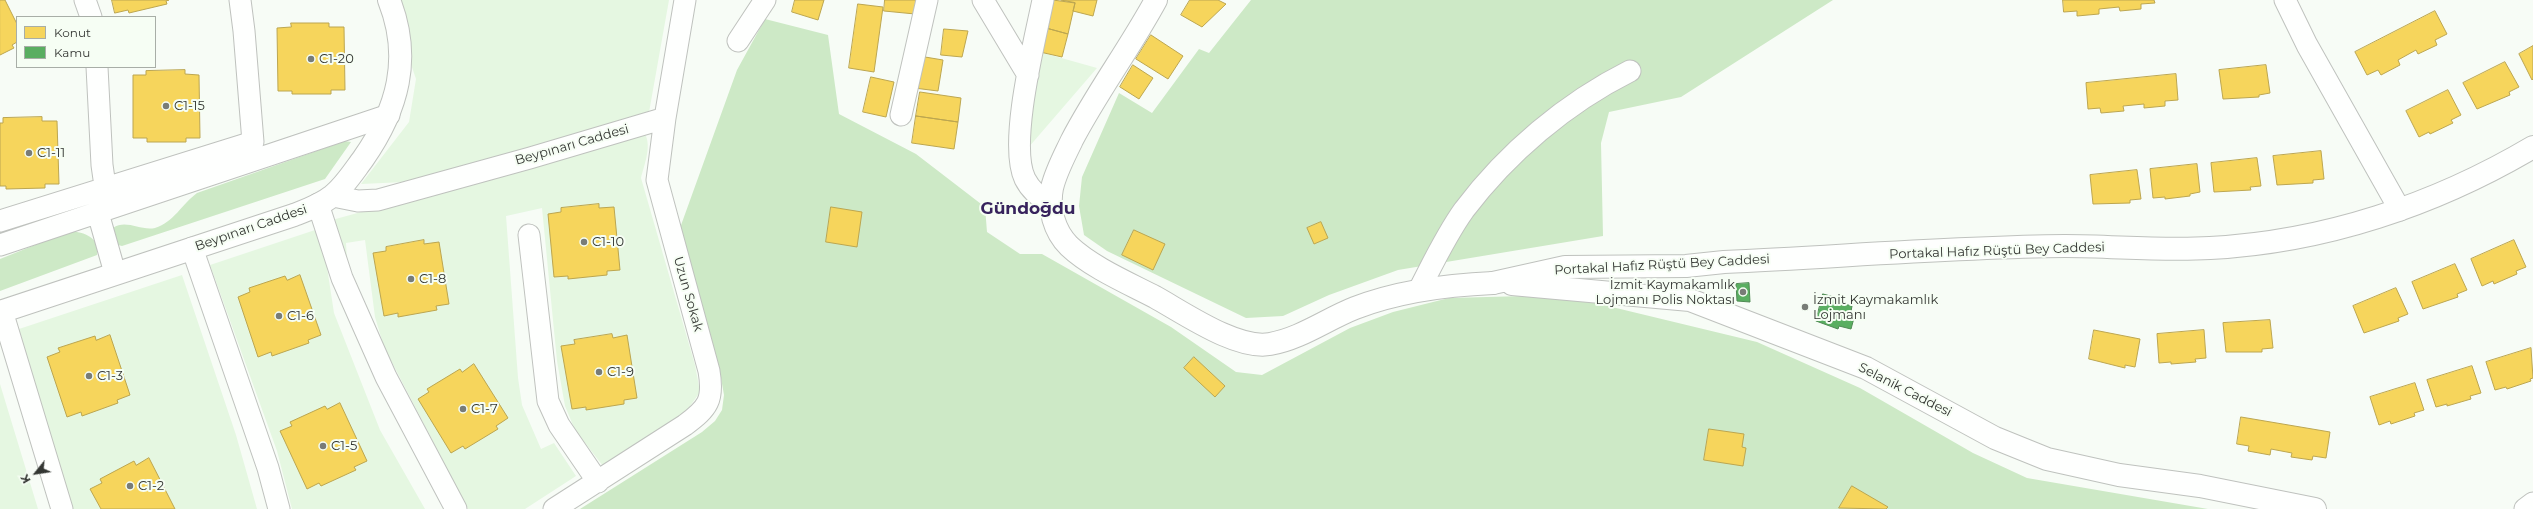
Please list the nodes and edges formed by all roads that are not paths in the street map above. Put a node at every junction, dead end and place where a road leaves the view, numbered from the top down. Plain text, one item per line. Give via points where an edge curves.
1 (86, 0) edge
2 (240, 0) edge
3 (389, 0) edge
4 (685, 0) edge
5 (765, 0) edge
6 (927, 0) edge
7 (983, 0) edge
8 (1042, 0) edge
9 (1156, 0) edge
10 (2285, 0) edge
11 (91, 16) edge
12 (738, 41) dead end
13 (97, 68) edge
14 (1630, 71) dead end
15 (1028, 75) junction
16 (901, 115) dead end
17 (389, 116) junction
18 (665, 118) junction
19 (2533, 147) edge
20 (105, 186) junction
21 (325, 200) junction
22 (1051, 204) junction
23 (2400, 210) junction
24 (103, 211) junction
25 (0, 221) edge
26 (529, 235) dead end
27 (0, 245) edge
28 (192, 248) junction
29 (115, 273) junction
30 (1493, 283) junction
31 (1419, 290) junction
32 (1, 312) edge
33 (598, 482) junction
34 (2533, 503) edge
35 (62, 509) edge
36 (279, 509) edge
37 (456, 509) edge
38 (554, 509) edge
39 (2315, 509) edge
40 (2525, 509) edge

1 - 11 street
2 - 20 street via 253,142
3 - 17 main road via 400,38 402,59
4 - 18 street, Uzun Sokak
5 - 12 street
6 - 16 street
7 - 15 street
8 - 15 street
9 - 22 main road via 1084,118 1059,166 1052,188
10 - 23 street via 2307,45
13 - 20 street
14 - 31 street via 1580,99 1523,146 1479,192 1448,236
15 - 22 street via 1020,149 1022,169 1031,189
17 - 21 main road via 367,154
17 - 24 street
18 - 21 street, Beypınarı Caddesi via 378,200
18 - 33 street, Uzun Sokak via 657,180 709,371 711,397 699,414 685,425
19 - 23 main road, Portakal Hafız Rüştü Bey Caddesi via 2475,178
20 - 24 street
20 - 25 street
21 - 28 main road, Beypınarı Caddesi via 294,215
21 - 37 street via 342,278 386,377
22 - 31 main road via 1060,233 1069,246 1083,257 1232,339 1245,343 1269,345 1375,300
23 - 30 main road, Portakal Hafız Rüştü Bey Caddesi via 2326,233 2232,246 2176,249 2065,246 1686,266 1565,267
24 - 27 street
24 - 29 street
26 - 33 street via 548,401 559,424
28 - 29 main road, Beypınarı Caddesi
28 - 36 street via 264,454
29 - 32 main road, Beypınarı Caddesi
30 - 31 main road
30 - 39 main road, Selanik Caddesi via 1690,300 1866,368 1995,438 2047,459 2118,475 2200,486
32 - 35 street
33 - 38 street, Uzun Sokak
34 - 40 street

